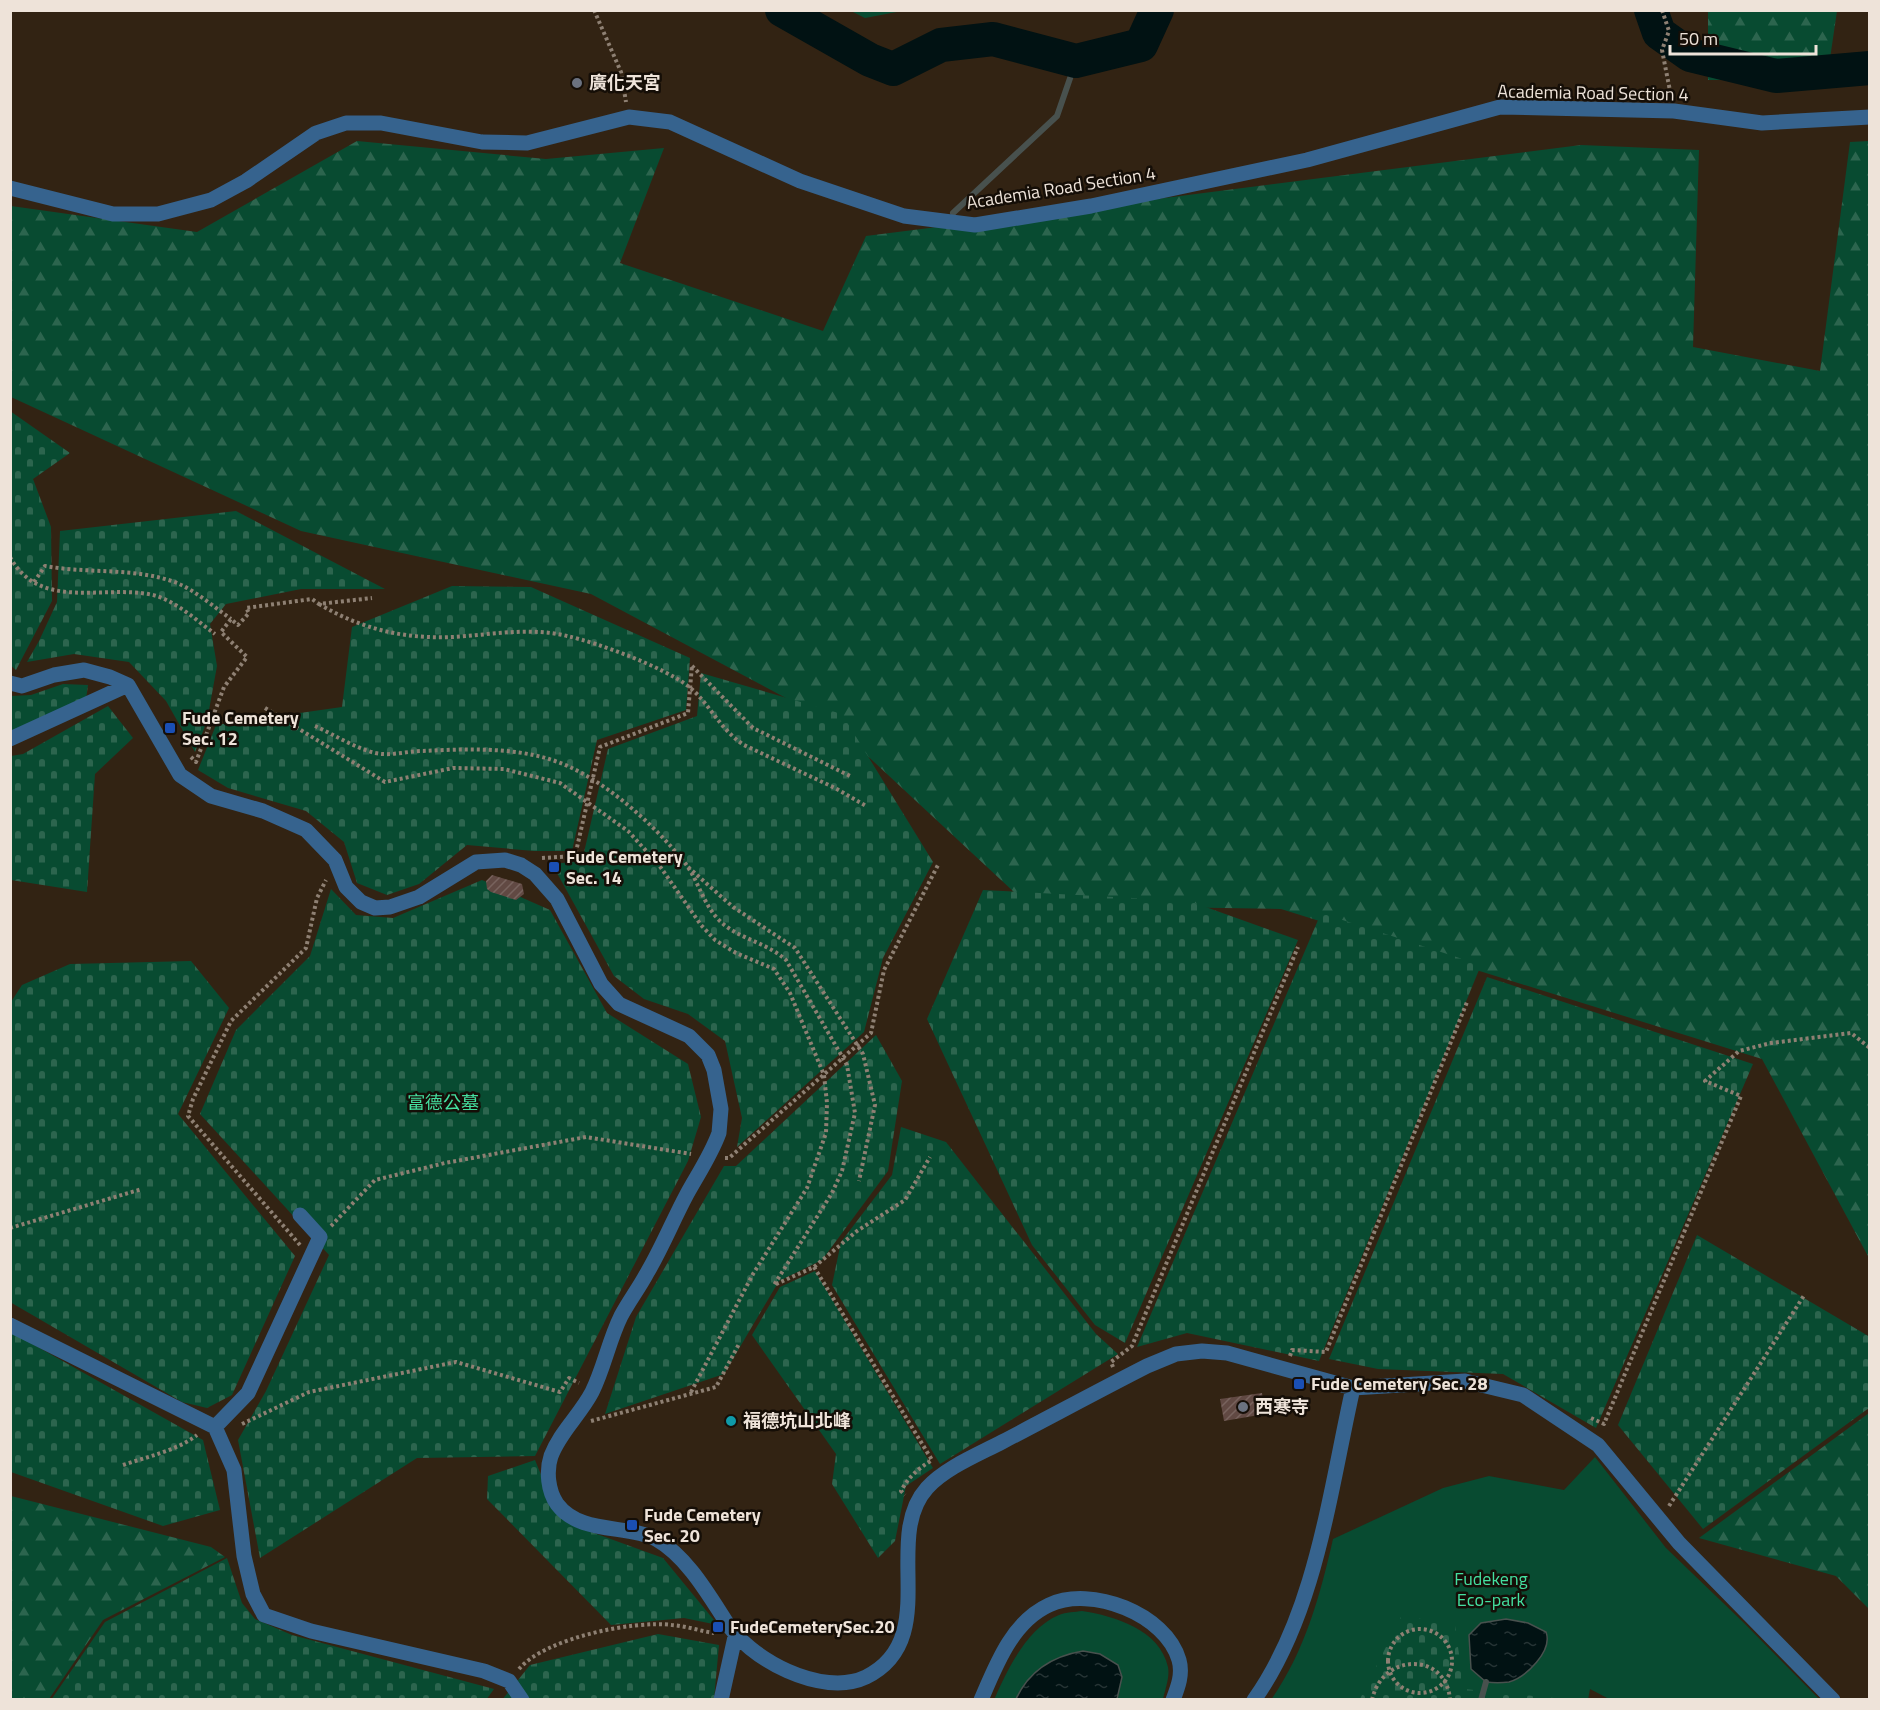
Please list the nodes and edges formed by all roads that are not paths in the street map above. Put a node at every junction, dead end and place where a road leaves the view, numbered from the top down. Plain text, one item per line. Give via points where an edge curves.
1 (1869, 117) edge
2 (10, 188) edge
3 (10, 683) edge
4 (128, 685) junction
5 (10, 739) edge
6 (300, 1215) dead end
7 (10, 1325) edge
8 (1353, 1388) junction
9 (215, 1426) junction
10 (735, 1637) junction
11 (522, 1700) edge
12 (721, 1700) edge
13 (981, 1700) edge
14 (1173, 1700) edge
15 (1254, 1700) edge
16 (1833, 1700) edge

1 - 2 street, Academia Road Section 4 via 1762,123 1674,111 1500,107 1308,160 1091,207 975,225 904,216 800,181 670,122 629,117 527,143 482,142 381,123 346,123 316,133 211,200 158,214 113,214
3 - 4 street via 22,686 84,670
4 - 5 street
4 - 10 street via 180,775 211,796 263,811 306,830 335,860 346,887 361,902 375,908 390,907 419,897 476,862 506,860 535,874 557,899 610,996 632,1012 689,1036 708,1055 714,1070 721,1122 708,1157 617,1325 593,1390 551,1456 548,1472 550,1490 558,1506 574,1517 654,1538 670,1549 711,1597
6 - 9 street via 320,1237 248,1393
7 - 9 street
8 - 10 street via 1249,1357 1202,1351 1176,1354 1120,1380 929,1486 916,1506 909,1542 906,1627 884,1665 866,1677 845,1683 822,1683 766,1659
8 - 15 street via 1305,1596 1289,1642
8 - 16 street via 1465,1381 1522,1395 1573,1426 1598,1445 1679,1543
9 - 11 street via 234,1470 244,1556 253,1594 264,1614 311,1630 484,1671 509,1681
10 - 12 street
13 - 14 street via 1010,1641 1032,1616 1049,1604 1092,1598 1134,1612 1164,1635 1179,1660 1181,1675

